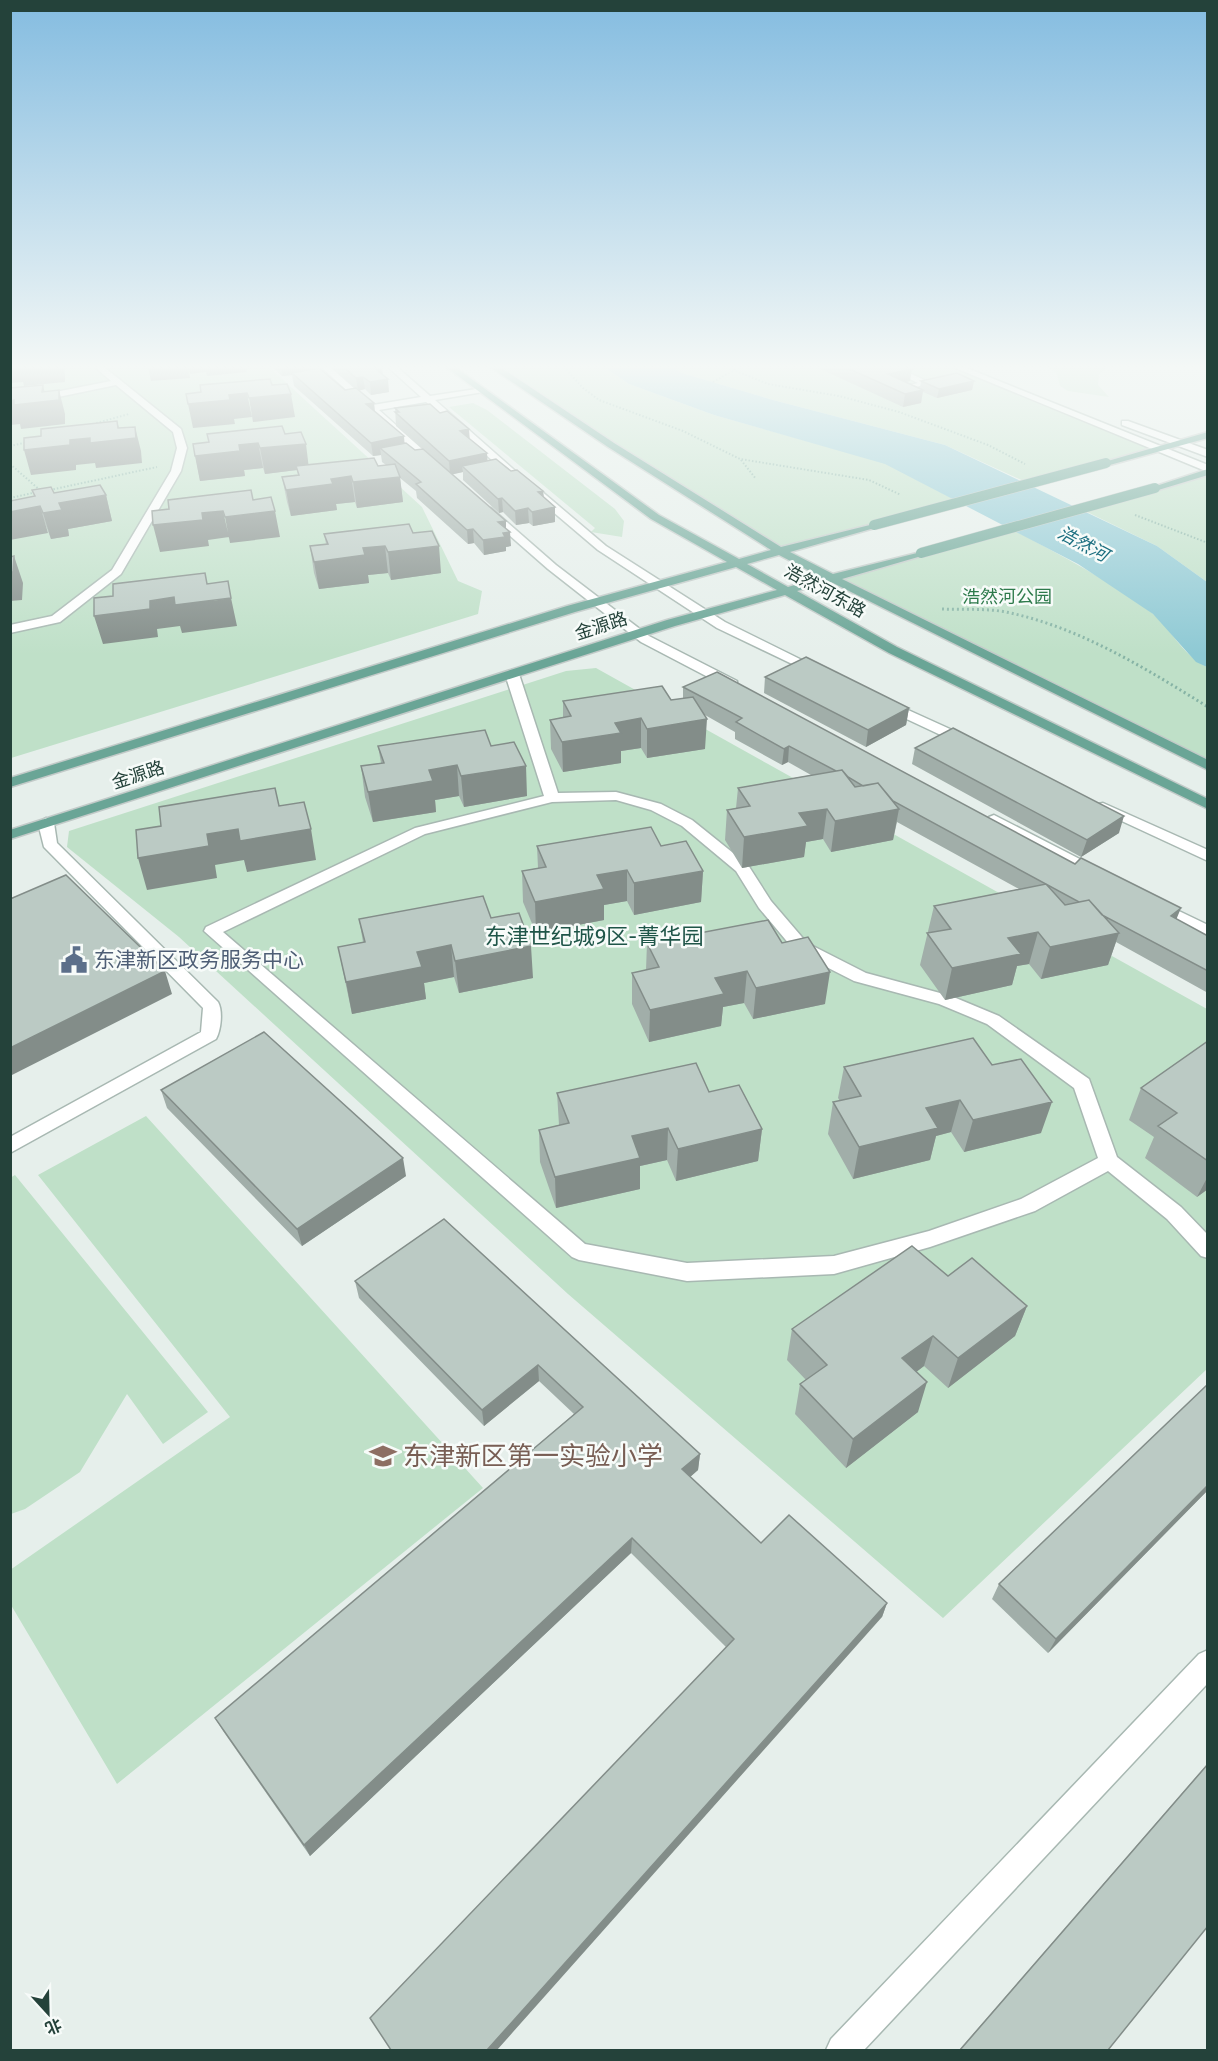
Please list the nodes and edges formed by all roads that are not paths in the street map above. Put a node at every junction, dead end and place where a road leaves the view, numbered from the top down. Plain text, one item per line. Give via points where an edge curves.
1 (177, 463) edge
2 (433, 463) edge
3 (504, 463) edge
4 (581, 463) edge
5 (639, 463) edge
6 (1105, 463) edge
7 (1190, 463) edge
8 (1208, 471) edge
9 (448, 476) edge
10 (474, 499) edge
11 (778, 550) junction
12 (735, 562) junction
13 (829, 577) junction
14 (659, 585) junction
15 (785, 590) junction
16 (597, 602) junction
17 (703, 613) junction
18 (10, 629) edge
19 (638, 633) junction
20 (512, 674) junction
21 (828, 676) edge
22 (741, 688) edge
23 (871, 697) edge
24 (979, 748) edge
25 (1208, 766) edge
26 (10, 783) edge
27 (552, 798) junction
28 (1086, 799) edge
29 (1208, 805) edge
30 (985, 816) edge
31 (46, 823) junction
32 (10, 835) edge
33 (1207, 855) edge
34 (1112, 882) edge
35 (1144, 899) edge
36 (1208, 932) edge
37 (10, 1146) edge
38 (1109, 1161) junction
39 (1208, 1250) edge
40 (1208, 1662) edge
41 (842, 2050) edge

1 - 18 street via 117,572 56,619
2 - 9 street
3 - 14 street via 602,548
4 - 12 main road, 浩然河东路 via 655,517
5 - 11 main road, 浩然河东路
6 - 11 main road, 金源路, bridge
7 - 8 street
8 - 13 main road, 金源路, bridge via 1105,503
10 - 16 street
11 - 12 main road, 金源路
11 - 13 main road, 浩然河东路
12 - 14 main road, 金源路
12 - 15 main road, 浩然河东路
13 - 15 main road, 金源路
13 - 25 main road, 浩然河东路
14 - 16 main road, 金源路
14 - 17 street
15 - 17 main road, 金源路
15 - 29 main road, 浩然河东路 via 893,650
16 - 19 street
16 - 26 main road, 金源路
17 - 19 main road, 金源路
17 - 21 street
19 - 20 main road, 金源路
19 - 22 street
20 - 27 street
20 - 31 main road, 金源路
23 - 24 street
27 - 38 street via 616,796 656,807 687,823 742,868 765,904 801,947 860,977 945,1000 993,1020 1082,1084
27 - 38 street via 420,831 212,931 579,1251 687,1272 834,1265 930,1239 1028,1205
28 - 33 street
30 - 34 street
31 - 32 main road, 金源路
31 - 37 street via 49,844 212,1006 210,1035
35 - 36 street
38 - 39 street via 1174,1213
40 - 41 street

